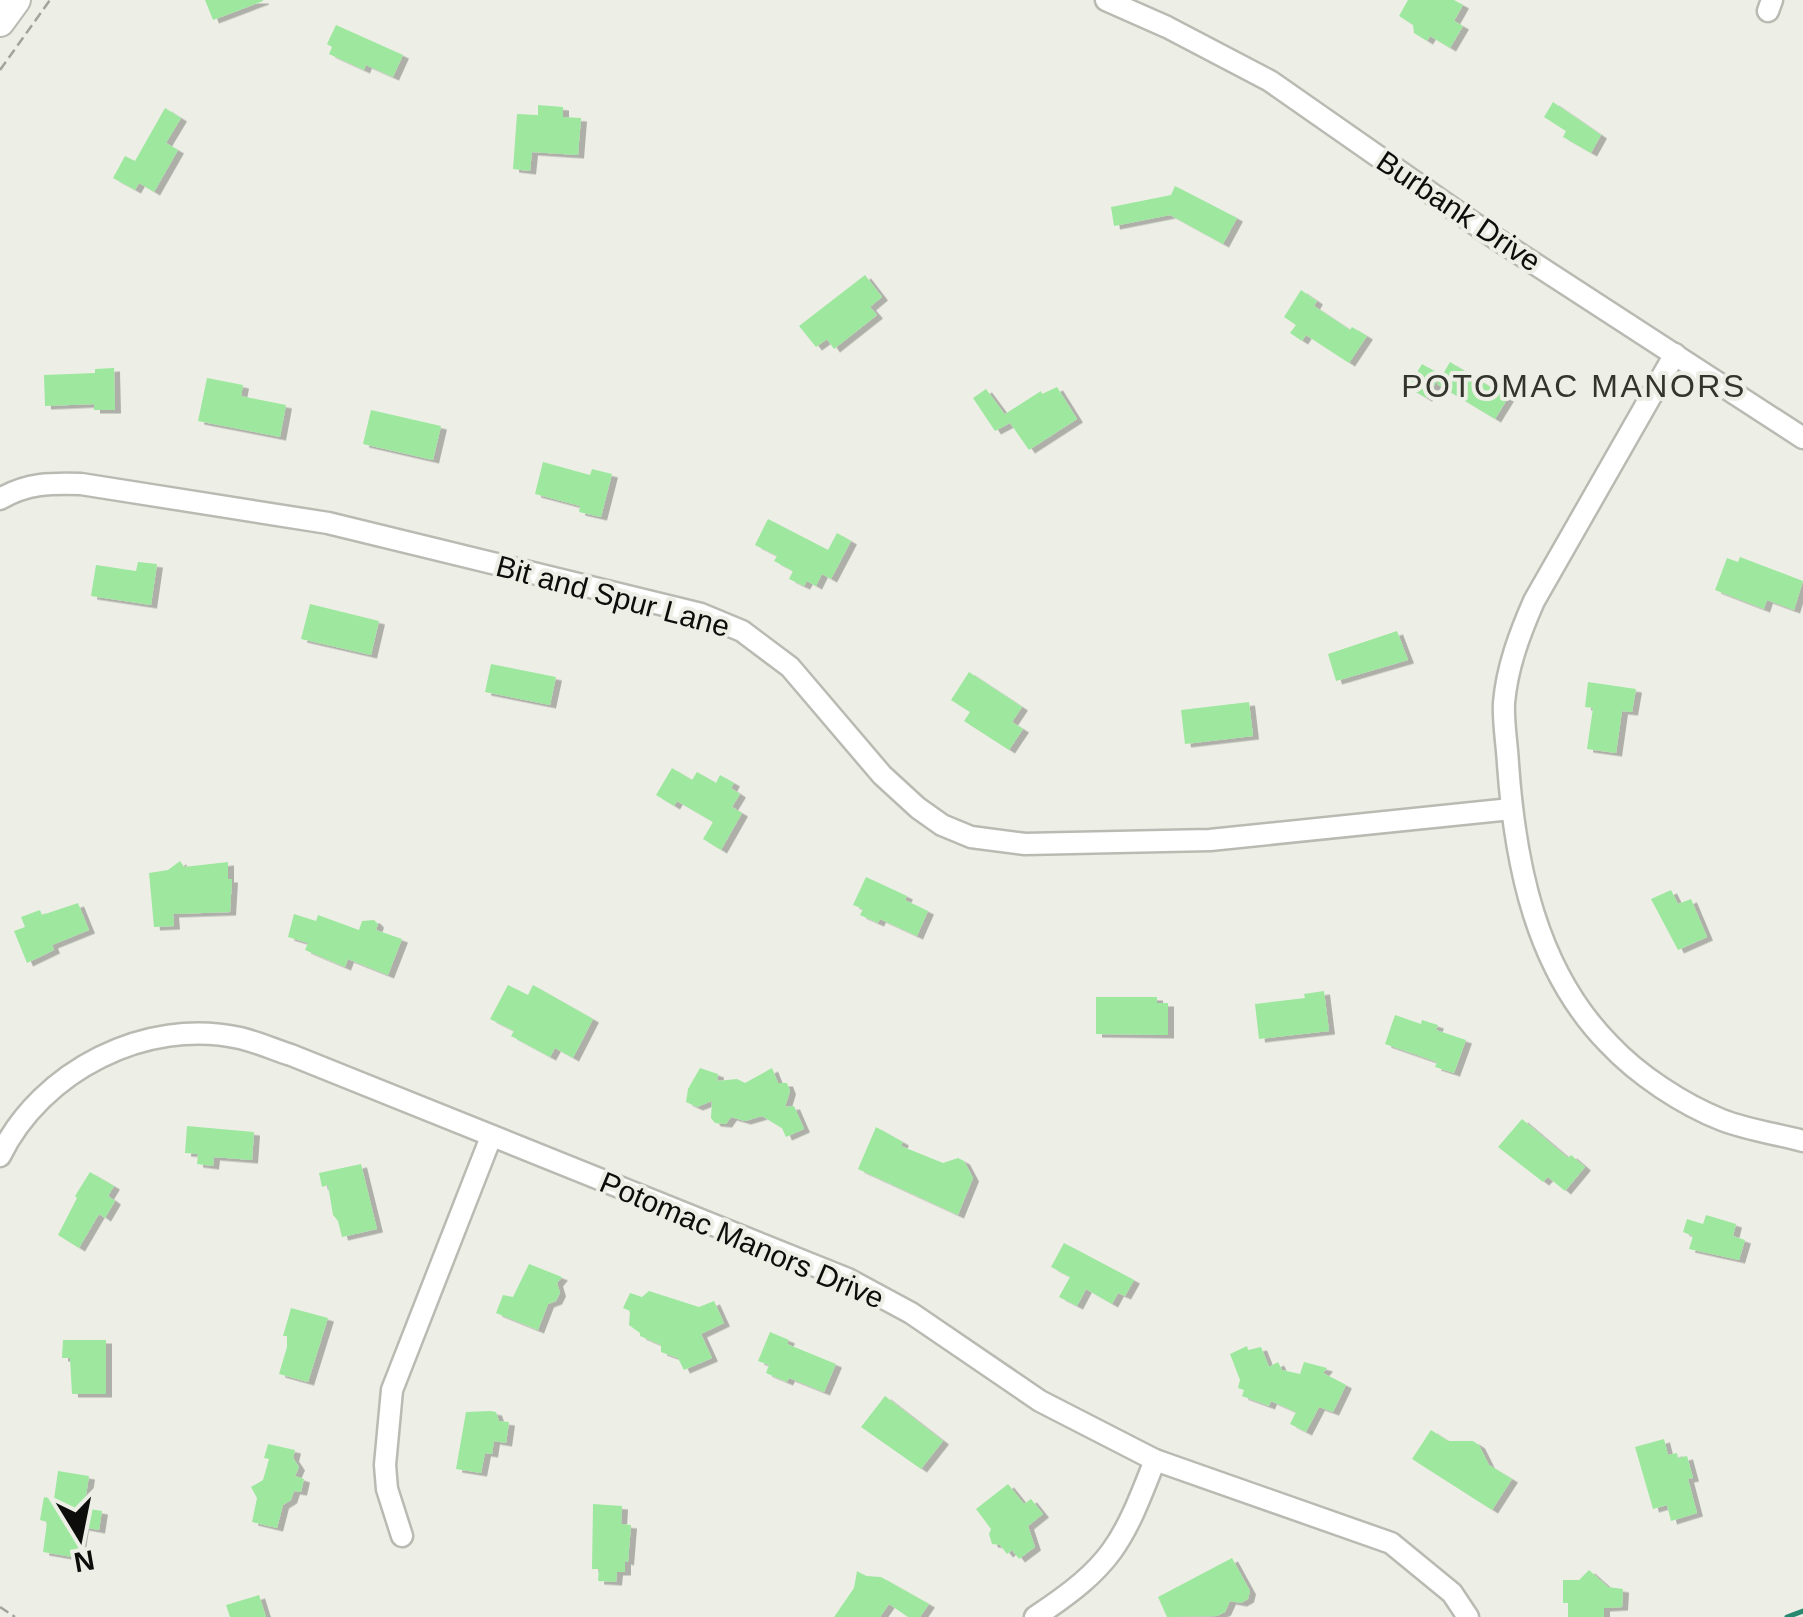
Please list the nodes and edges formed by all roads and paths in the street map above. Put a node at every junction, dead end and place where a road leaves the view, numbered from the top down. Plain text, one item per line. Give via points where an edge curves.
1 (16, 0) edge
2 (50, 0) edge
3 (1106, 0) edge
4 (0, 22) edge
5 (0, 70) edge
6 (1675, 354) junction
7 (1803, 438) edge
8 (0, 498) edge
9 (1511, 809) junction
10 (492, 1137) junction
11 (1803, 1141) edge
12 (0, 1156) edge
13 (1155, 1460) junction
14 (402, 1536) dead end
15 (0, 1608) edge
16 (15, 1617) edge
17 (1034, 1617) edge
18 (1468, 1617) edge

1 - 4 main road
2 - 5 path
3 - 6 street, Burbank Drive via 1270,81
6 - 7 street, Burbank Drive
6 - 9 street via 1516,640 1504,703
8 - 9 street, Bit and Spur Lane via 44,482 81,484 305,519 701,614 742,630 790,667 872,765 918,808 971,837 1025,844 1210,840
9 - 11 street via 1546,953 1576,1005 1610,1045 1650,1078 1723,1120
10 - 12 street, Potomac Manors Drive via 292,1056 238,1038 193,1034 129,1045 65,1077 32,1108
10 - 13 street, Potomac Manors Drive via 848,1279 1040,1400
10 - 14 street via 392,1390 385,1465
13 - 17 street via 1130,1525 1104,1564
13 - 18 street, Potomac Manors Drive via 1391,1544 1452,1592
15 - 16 path

